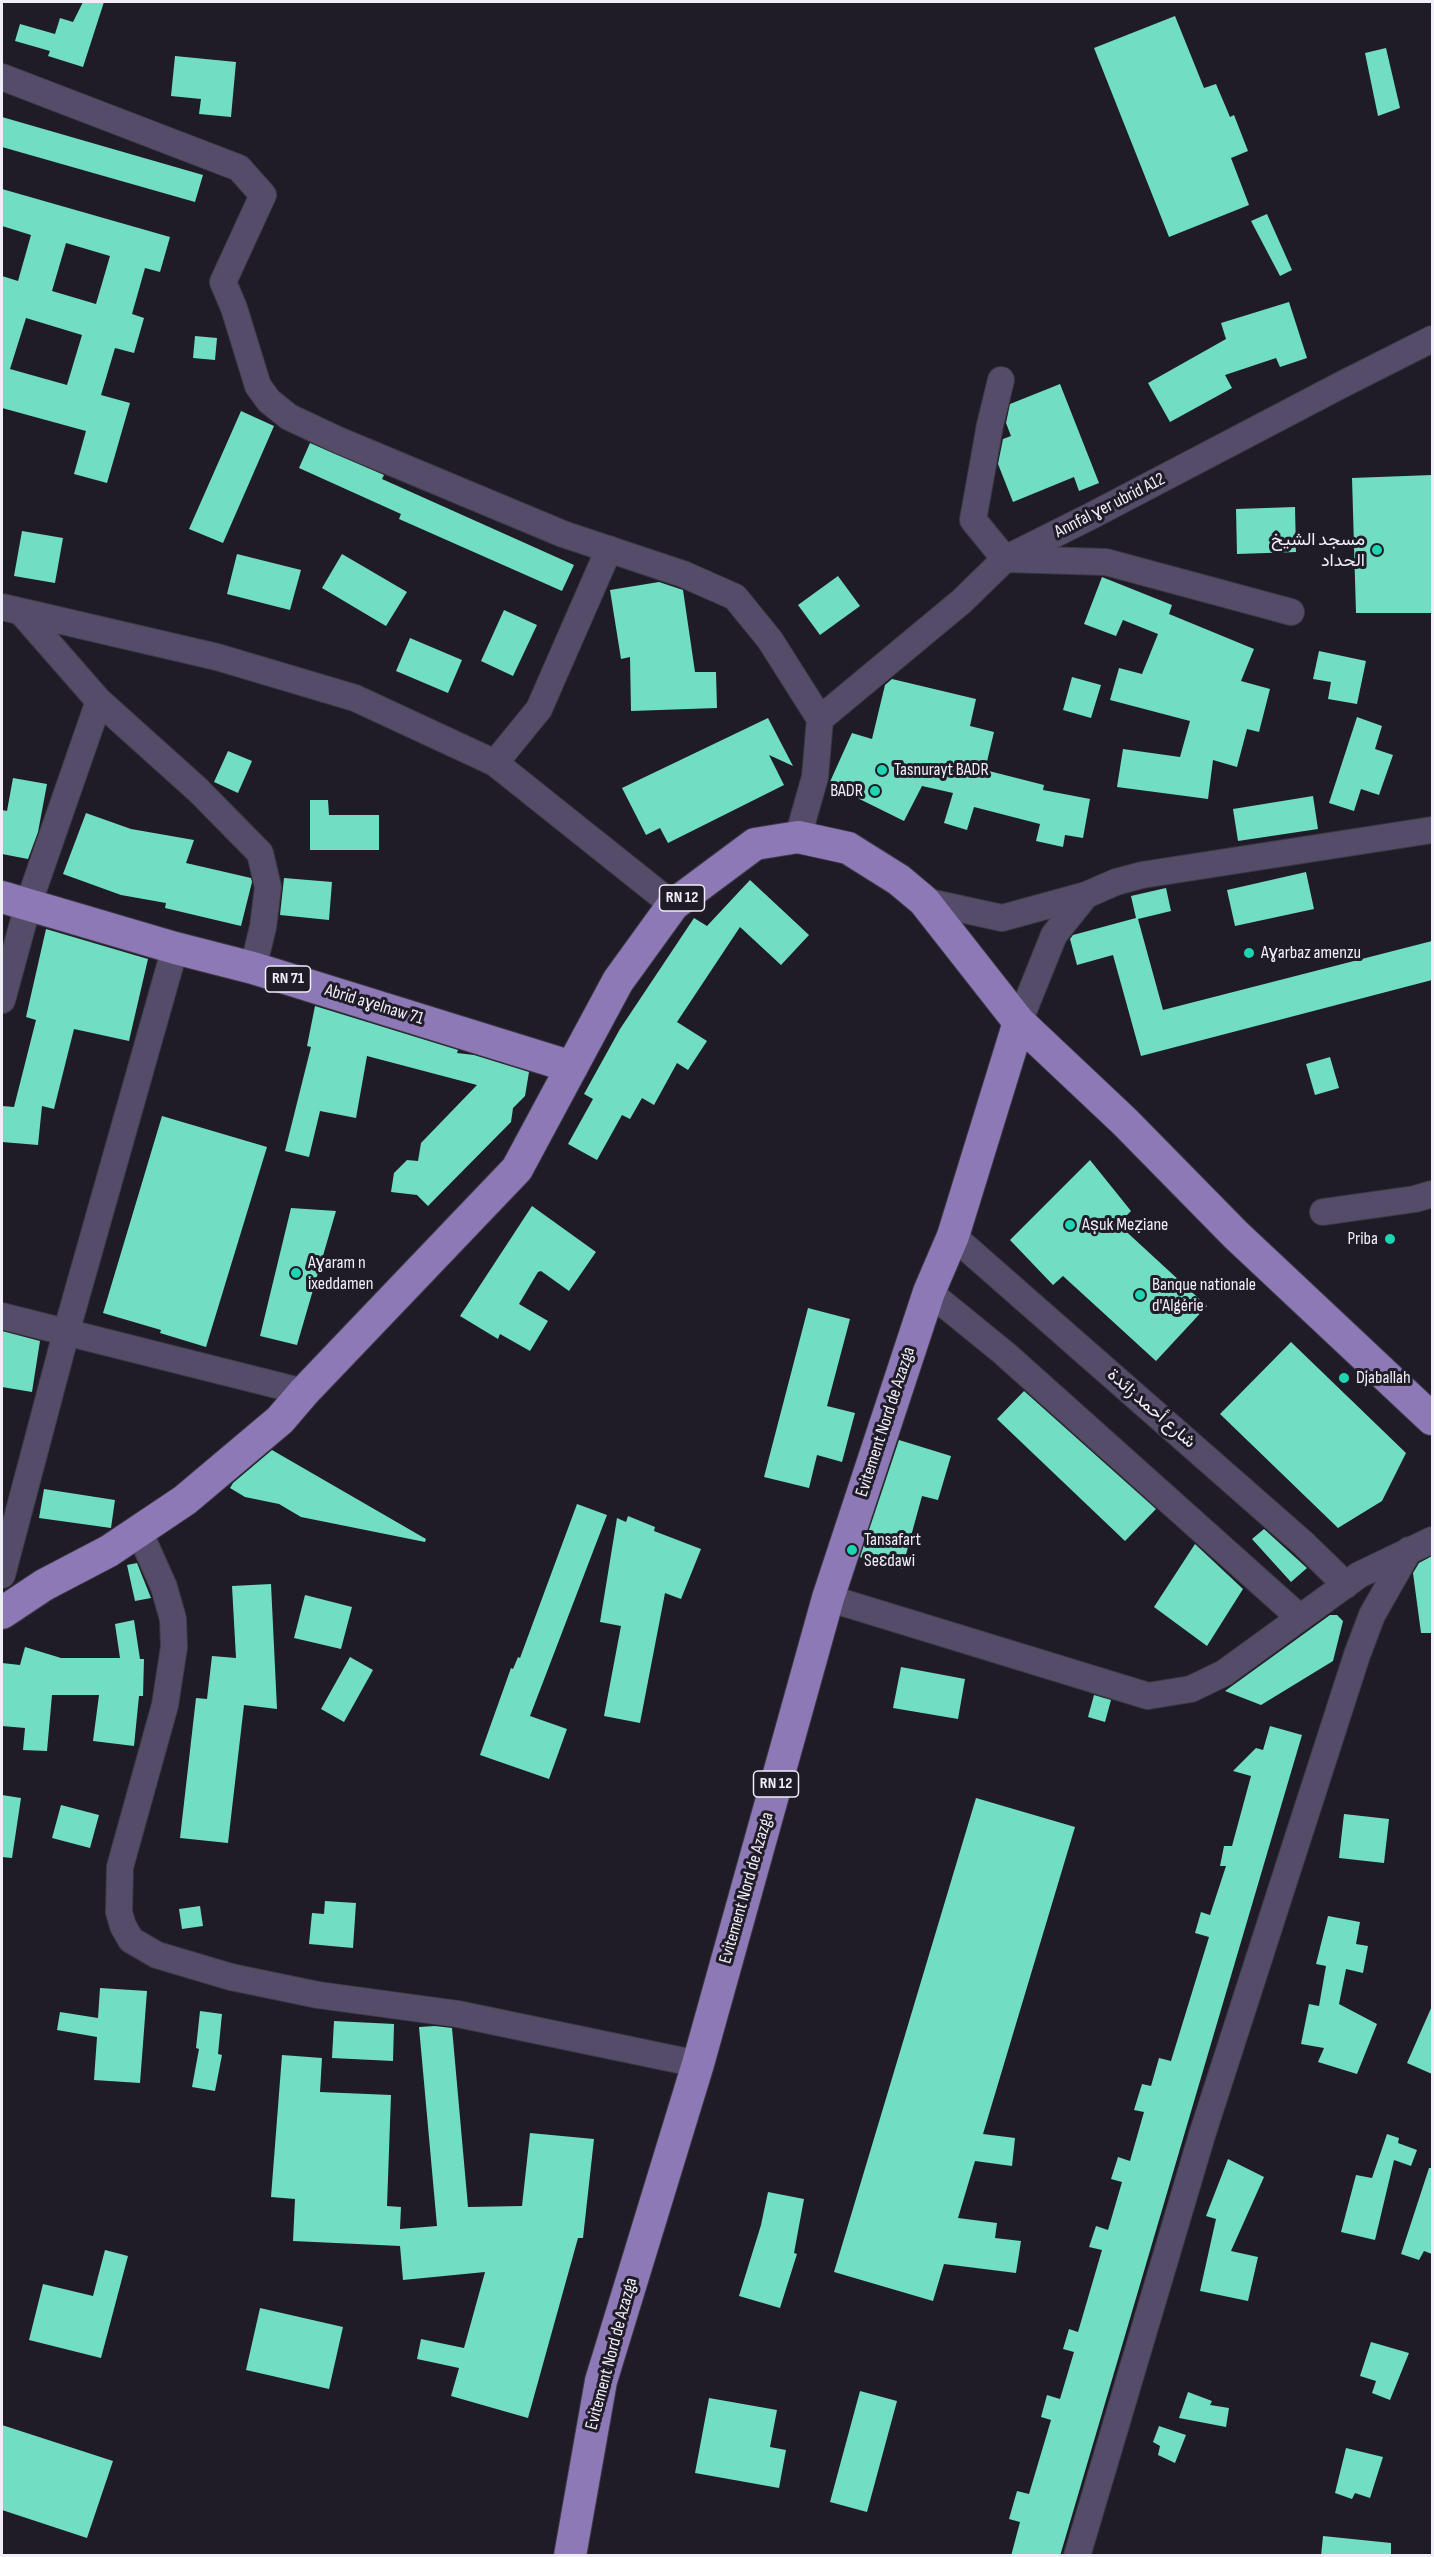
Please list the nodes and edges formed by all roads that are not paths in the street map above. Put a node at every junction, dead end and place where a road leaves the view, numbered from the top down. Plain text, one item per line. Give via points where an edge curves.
1 (2, 77) edge
2 (1432, 339) edge
3 (1001, 380) dead end
4 (609, 549) junction
5 (1005, 559) junction
6 (12, 610) edge
7 (1291, 612) dead end
8 (99, 701) junction
9 (820, 719) junction
10 (495, 763) junction
11 (1432, 830) edge
12 (798, 837) junction
13 (1086, 896) junction
14 (15, 901) edge
15 (924, 901) junction
16 (673, 904) junction
17 (176, 948) junction
18 (253, 968) junction
19 (2, 1000) edge
20 (1019, 1022) junction
21 (572, 1067) junction
22 (1432, 1194) edge
23 (1323, 1212) dead end
24 (953, 1236) junction
25 (929, 1292) junction
26 (2, 1316) edge
27 (66, 1334) junction
28 (304, 1392) junction
29 (1432, 1419) edge
30 (139, 1531) junction
31 (1432, 1540) edge
32 (1409, 1550) junction
33 (2, 1575) edge
34 (1346, 1585) junction
35 (828, 1598) junction
36 (2, 1613) edge
37 (1299, 1617) junction
38 (698, 2064) junction
39 (570, 2556) edge
40 (1077, 2556) edge

1 - 4 street via 239,168 263,195 224,282 258,386 268,401 290,417 338,440 563,534
2 - 5 street, Annfal ɣer ubrid A12
3 - 5 street via 973,520
4 - 9 street via 735,597 770,640
4 - 10 street via 539,710
5 - 7 street via 1106,562
5 - 9 street, Annfal ɣer ubrid A12 via 962,601
6 - 8 street
6 - 10 street via 217,657 355,698
8 - 14 street
8 - 18 street via 198,790 260,853 268,887
9 - 12 street via 815,777
10 - 16 street
11 - 13 street via 1142,875
12 - 15 main road, RN 12 via 848,848
12 - 16 main road, RN 12 via 755,844
13 - 15 street via 1002,918
13 - 20 street via 1054,935
14 - 17 main road, Abrid aɣelnaw 71 / RN 71
14 - 19 street
15 - 20 main road, RN 12
16 - 21 main road, RN 12 via 618,981
17 - 18 main road, Abrid aɣelnaw 71 / RN 71
17 - 27 street
18 - 21 main road, Abrid aɣelnaw 71 / RN 71
20 - 24 main road, Evitement Nord de Azazga / RN 12
20 - 29 main road, RN 12 via 1236,1235
21 - 28 main road, RN 12 via 518,1169
22 - 23 street
24 - 25 main road, Evitement Nord de Azazga / RN 12
24 - 34 street, شارع أحمد زائدة
25 - 35 main road, Evitement Nord de Azazga / RN 12
25 - 37 street via 1004,1353
26 - 27 street
27 - 28 street
27 - 33 street
28 - 30 main road, RN 12 via 280,1420 194,1493
30 - 36 main road, RN 12
30 - 38 street via 164,1587 173,1619 174,1647 165,1705 120,1867 119,1912 132,1940 157,1955 231,1977 318,1995 458,2014
31 - 32 street
32 - 34 street
32 - 40 street via 1372,1616 1357,1655 1202,2135
34 - 37 street
35 - 37 street via 1148,1696 1191,1689 1224,1673
35 - 38 main road, Evitement Nord de Azazga / RN 12
38 - 39 main road, Evitement Nord de Azazga / RN 12 via 601,2381

